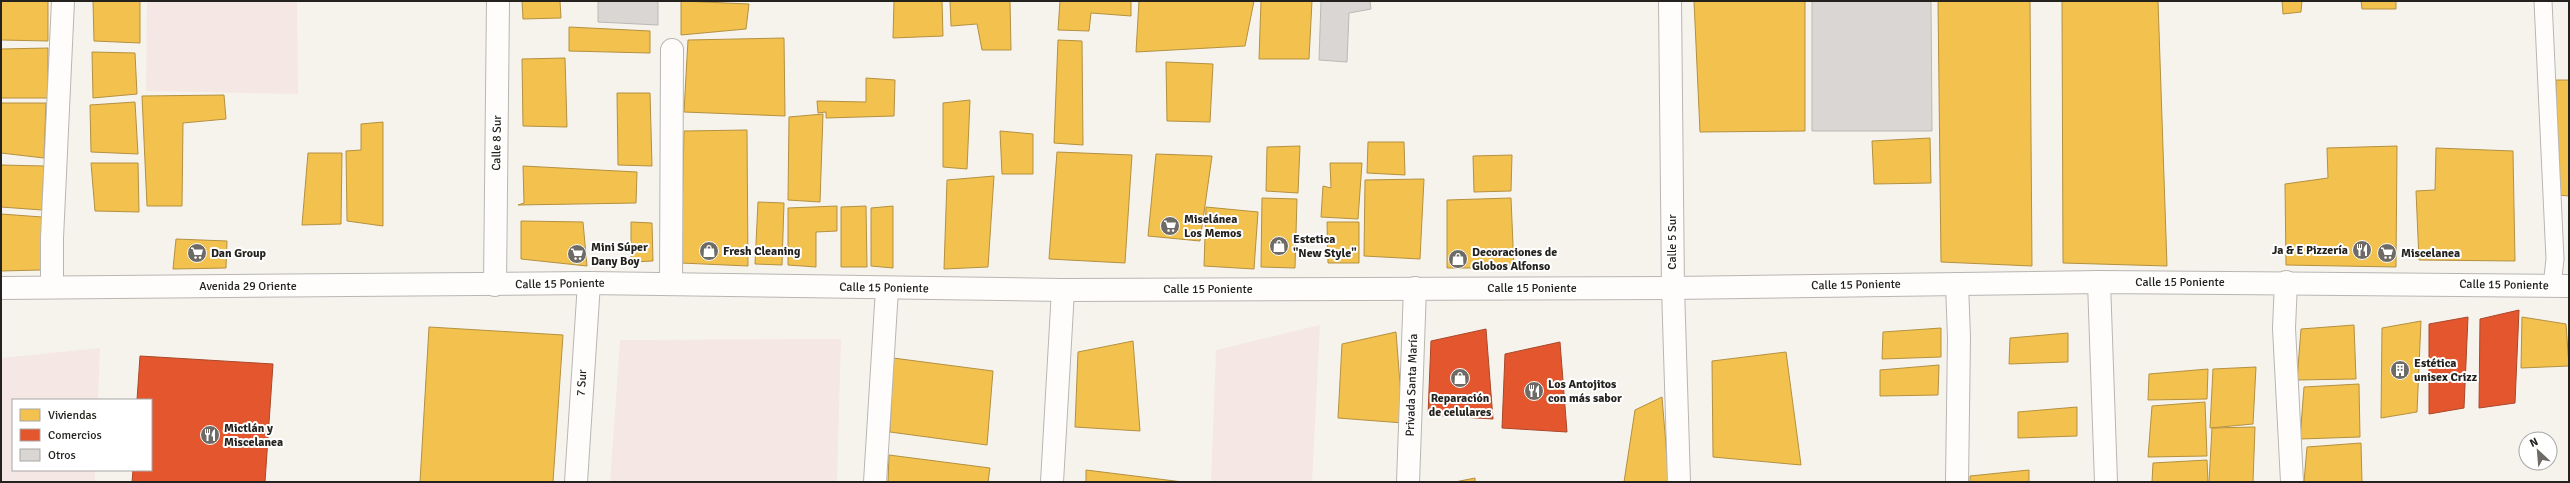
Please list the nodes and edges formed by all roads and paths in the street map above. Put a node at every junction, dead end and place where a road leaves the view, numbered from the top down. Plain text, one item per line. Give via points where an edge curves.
1 (63, 1) edge
2 (498, 1) edge
3 (1670, 1) edge
4 (2543, 1) edge
5 (672, 50) dead end
6 (2099, 282) junction
7 (2286, 282) junction
8 (589, 283) junction
9 (671, 284) junction
10 (1957, 284) junction
11 (495, 285) junction
12 (2561, 286) edge
13 (52, 287) junction
14 (1, 288) edge
15 (887, 288) junction
16 (1415, 288) junction
17 (1672, 288) junction
18 (1063, 290) junction
19 (576, 482) edge
20 (875, 482) edge
21 (1052, 482) edge
22 (1408, 482) edge
23 (1679, 482) edge
24 (1958, 482) edge
25 (2106, 482) edge
26 (2292, 482) edge

1 - 13 street via 52,230
2 - 11 street, Calle 8 Sur
3 - 17 street, Calle 5 Sur
4 - 12 lane via 2554,259
5 - 9 street
6 - 7 street, Calle 15 Poniente
6 - 10 street, Calle 15 Poniente
6 - 25 street
7 - 12 street, Calle 15 Poniente
7 - 26 street via 2284,328
8 - 9 street, Calle 15 Poniente
8 - 11 street, Calle 15 Poniente
8 - 19 street, 7 Sur
9 - 15 street, Calle 15 Poniente
10 - 17 street, Calle 15 Poniente
10 - 24 street
11 - 13 street, Avenida 29 Oriente
13 - 14 street, Avenida 29 Oriente
15 - 18 street, Calle 15 Poniente
15 - 20 street
16 - 17 street, Calle 15 Poniente
16 - 18 street, Calle 15 Poniente
16 - 22 street, Privada Santa María
17 - 23 street, Calle 5 Sur
18 - 21 street

